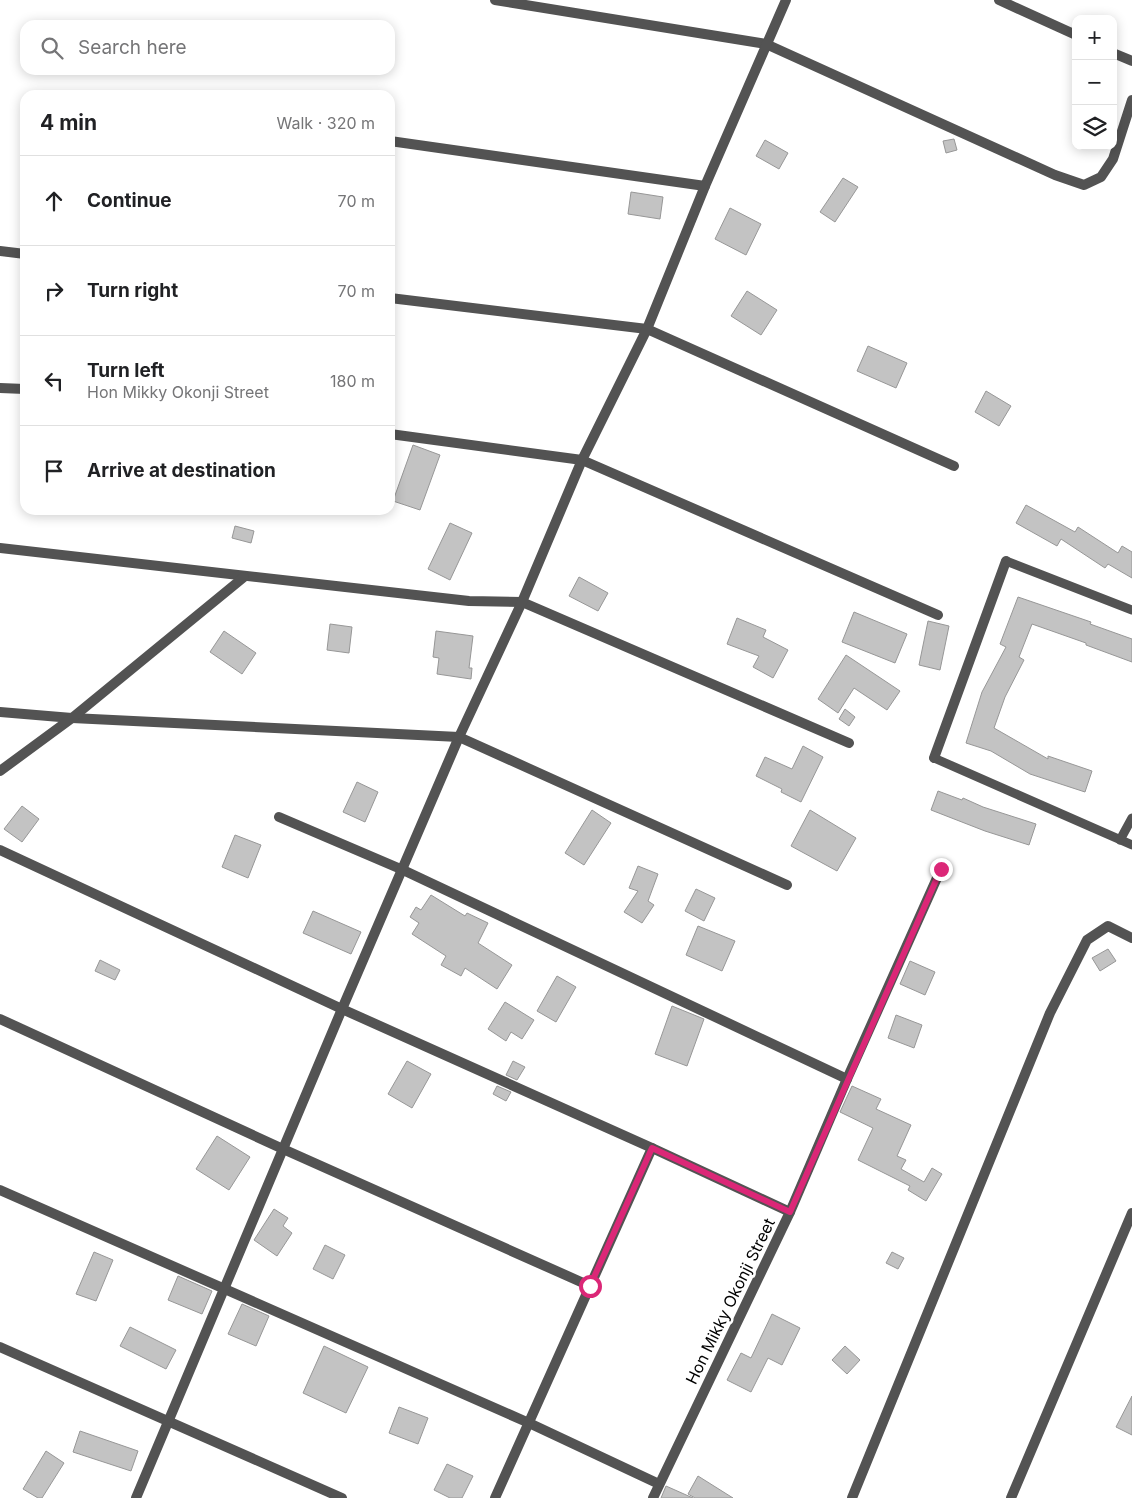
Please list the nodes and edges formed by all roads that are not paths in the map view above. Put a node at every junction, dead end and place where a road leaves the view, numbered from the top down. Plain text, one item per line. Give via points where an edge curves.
1 (494, 0) edge
2 (786, 0) edge
3 (1000, 0) edge
4 (1072, 33) edge
5 (766, 44) junction
6 (1117, 55) edge
7 (1132, 61) edge
8 (1132, 100) edge
9 (395, 141) edge
10 (705, 186) junction
11 (0, 251) edge
12 (20, 253) edge
13 (395, 299) edge
14 (647, 328) junction
15 (0, 388) edge
16 (20, 389) edge
17 (395, 435) edge
18 (582, 460) junction
19 (954, 466) dead end
20 (0, 548) edge
21 (1006, 561) joint
22 (244, 577) junction
23 (522, 602) junction
24 (1132, 610) edge
25 (938, 615) dead end
26 (0, 712) edge
27 (72, 718) junction
28 (459, 737) junction
29 (848, 743) dead end
30 (934, 758) joint
31 (0, 771) edge
32 (279, 817) dead end
33 (1132, 818) edge
34 (1120, 840) junction
35 (1132, 845) edge
36 (0, 850) edge
37 (941, 869) dead end
38 (403, 870) junction
39 (787, 885) dead end
40 (1132, 938) edge
41 (342, 1010) junction
42 (0, 1019) edge
43 (847, 1079) junction
44 (652, 1148) junction
45 (283, 1149) junction
46 (0, 1190) edge
47 (790, 1212) junction
48 (1132, 1213) edge
49 (590, 1286) junction
50 (224, 1288) junction
51 (0, 1347) edge
52 (168, 1421) junction
53 (529, 1423) junction
54 (659, 1484) junction
55 (136, 1498) edge
56 (342, 1498) edge
57 (495, 1498) edge
58 (653, 1498) edge
59 (852, 1498) edge
60 (1011, 1498) edge

1 - 5 street
2 - 5 street
3 - 4 street
5 - 8 street via 1055,176 1084,185 1101,177 1113,160
5 - 10 street
6 - 7 street
9 - 10 street
10 - 14 street
11 - 12 street
13 - 14 street
14 - 18 street
14 - 19 street
15 - 16 street
17 - 18 street
18 - 23 street
18 - 25 street
20 - 22 street
21 - 24 lane
21 - 30 street
22 - 23 street via 470,601
22 - 27 street
23 - 28 street
23 - 29 street
26 - 27 street
27 - 28 street
27 - 31 street
28 - 38 street
28 - 39 street
30 - 34 lane
32 - 38 street
33 - 34 lane
34 - 35 lane
36 - 41 street
37 - 43 street, Hon Mikky Okonji Street
38 - 41 street
38 - 43 street
40 - 59 street via 1108,926 1087,940 1050,1013
41 - 44 street
41 - 45 street
42 - 45 street
43 - 47 street, Hon Mikky Okonji Street
44 - 47 street
44 - 49 street
45 - 49 street
45 - 50 street
46 - 50 street
47 - 54 street, Hon Mikky Okonji Street
48 - 60 street
49 - 53 street
50 - 52 street
50 - 53 street
51 - 52 street
52 - 55 street
52 - 56 street
53 - 54 street
53 - 57 street
54 - 58 street, Hon Mikky Okonji Street

